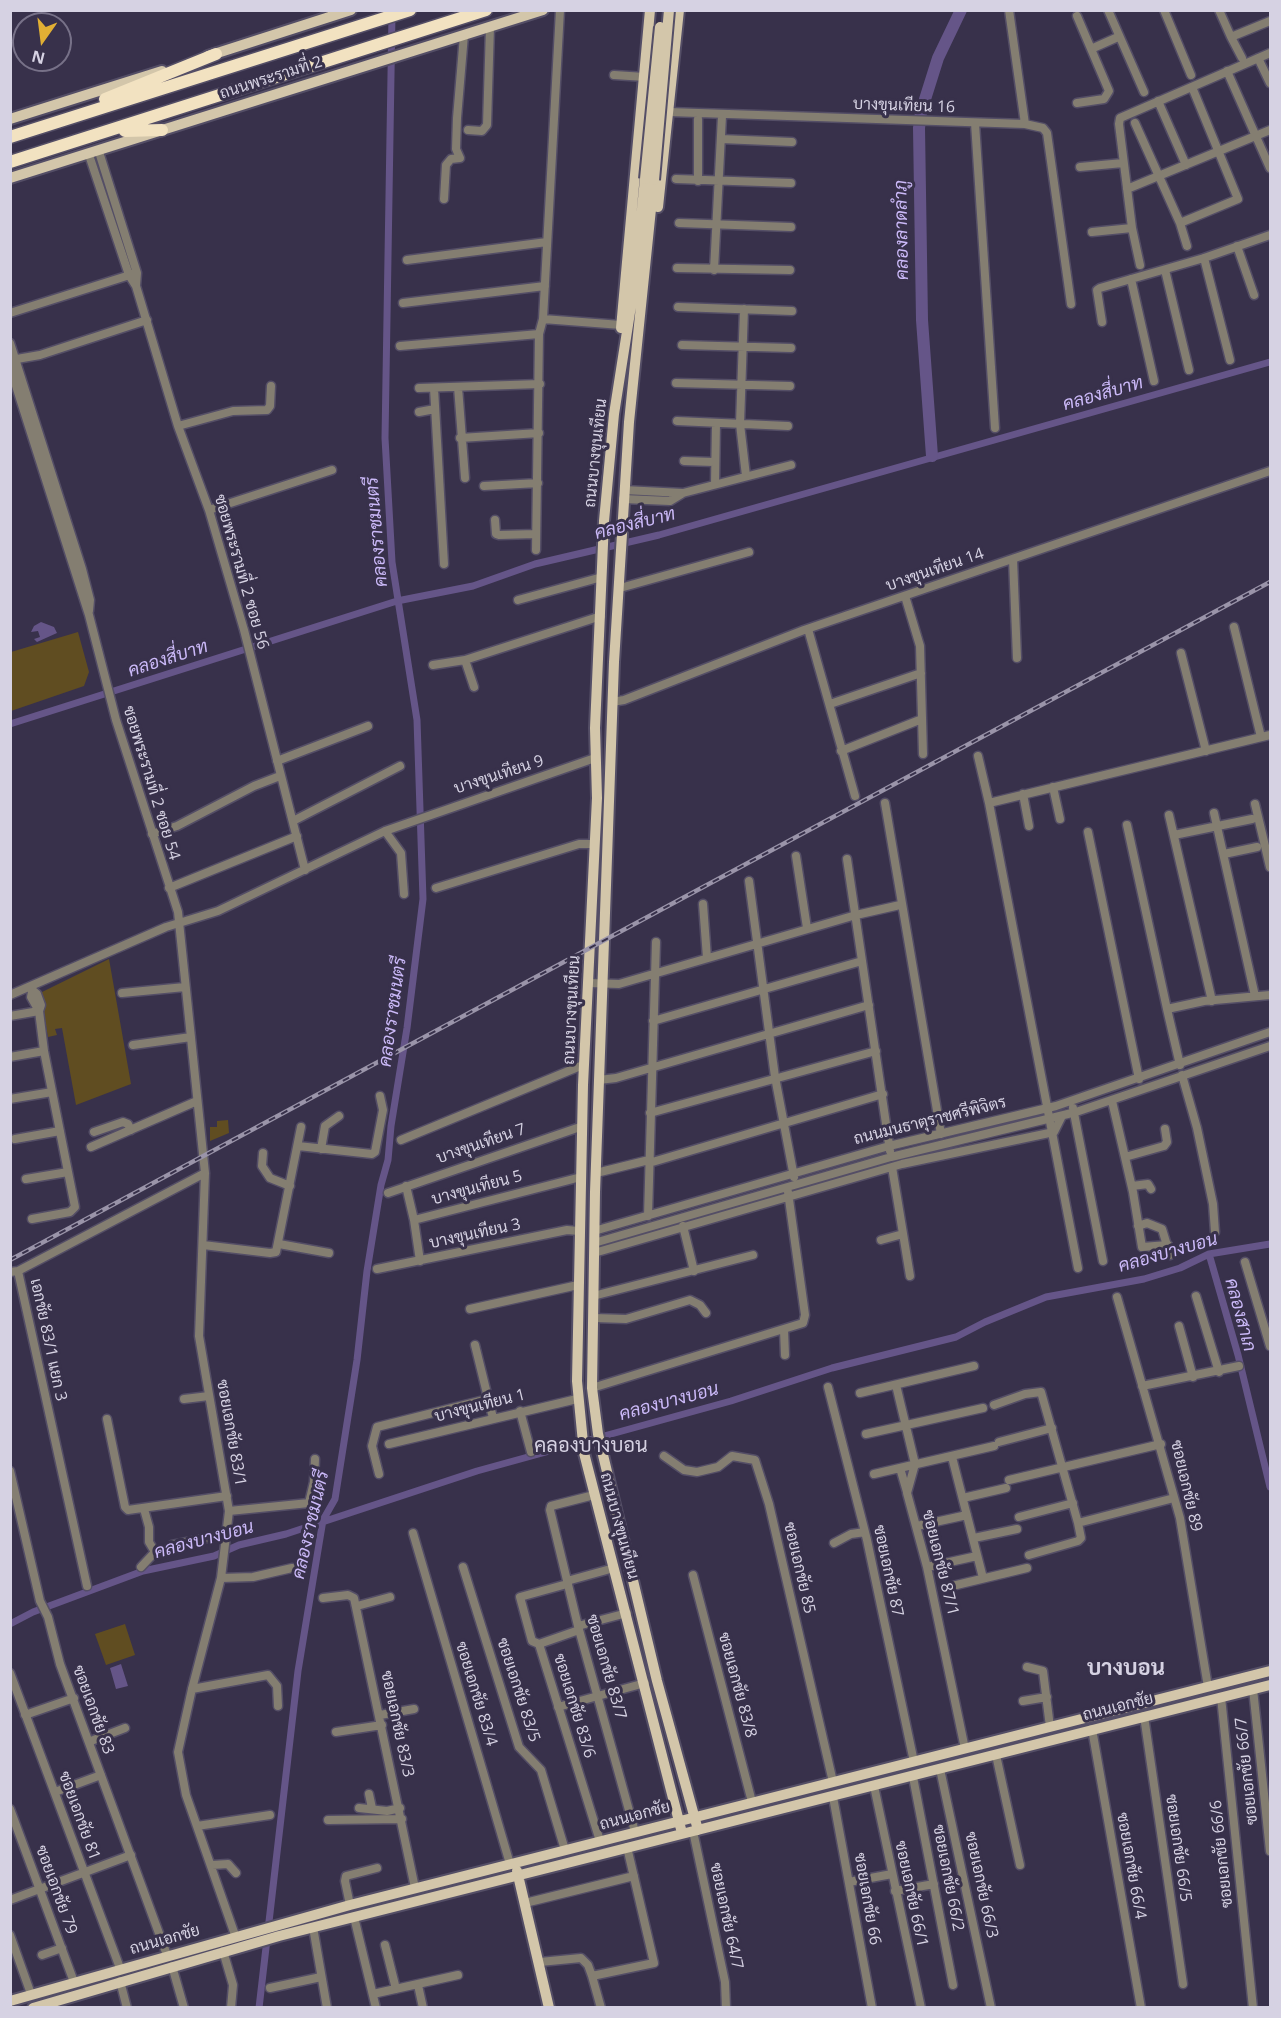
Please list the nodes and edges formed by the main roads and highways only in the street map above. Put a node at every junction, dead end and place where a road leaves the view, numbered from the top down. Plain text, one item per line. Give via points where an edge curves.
1 (351, 10) edge
2 (410, 10) edge
3 (486, 10) edge
4 (543, 10) edge
5 (662, 10) edge
6 (675, 11) edge
7 (650, 12) edge
8 (216, 54) junction
9 (255, 63) dead end
10 (259, 75) dead end
11 (88, 112) junction
12 (10, 119) edge
13 (162, 130) junction
14 (99, 133) junction
15 (10, 139) edge
16 (10, 154) edge
17 (10, 162) edge
18 (10, 178) edge
19 (650, 180) junction
20 (637, 344) junction
21 (620, 370) junction
22 (597, 701) junction
23 (612, 702) junction
24 (591, 921) junction
25 (606, 921) junction
26 (594, 1232) junction
27 (579, 1237) junction
28 (594, 1248) junction
29 (1270, 1671) edge
30 (657, 1680) junction
31 (645, 1683) junction
32 (1270, 1685) edge
33 (1055, 1725) junction
34 (1025, 1733) junction
35 (1065, 1735) junction
36 (1028, 1745) junction
37 (693, 1817) junction
38 (680, 1820) junction
39 (691, 1831) junction
40 (515, 1863) junction
41 (520, 1874) junction
42 (14, 2003) edge
43 (46, 2006) edge
44 (33, 2007) edge
45 (549, 2007) edge

1 - 8 main road
2 - 11 highway, ถนนพระรามที่ 2
3 - 14 highway, ถนนพระรามที่ 2
4 - 13 main road, ถนนพระรามที่ 2
5 - 19 main road, bridge
6 - 7 main road
6 - 19 main road, bridge
6 - 20 main road via 669,112 651,278
7 - 21 main road
8 - 11 highway via 103,100
8 - 12 main road
9 - 15 highway
10 - 16 highway
11 - 15 highway, ถนนพระรามที่ 2
13 - 14 highway
13 - 18 main road, ถนนพระรามที่ 2
14 - 17 highway, ถนนพระรามที่ 2
19 - 20 main road, ถนนบางขุนเทียน
19 - 21 main road, ถนนบางขุนเทียน
20 - 23 main road, ถนนบางขุนเทียน via 623,495
21 - 22 main road, ถนนบางขุนเทียน via 603,540
22 - 23 main road
22 - 24 main road, ถนนบางขุนเทียน
23 - 25 main road, ถนนบางขุนเทียน
24 - 25 main road
24 - 27 main road, ถนนบางขุนเทียน
25 - 26 main road, ถนนบางขุนเทียน
26 - 27 main road
26 - 28 main road, ถนนบางขุนเทียน
27 - 28 main road
27 - 31 main road, ถนนบางขุนเทียน via 577,1399 581,1438
28 - 30 main road, ถนนบางขุนเทียน via 592,1388 598,1434
29 - 33 main road, ถนนเอกชัย
30 - 31 main road
30 - 37 main road, ถนนบางขุนเทียน
31 - 38 main road, ถนนบางขุนเทียน
32 - 35 main road, ถนนเอกชัย
33 - 34 main road, ถนนเอกชัย
33 - 35 main road via 1054,1732
34 - 36 main road via 1038,1737
34 - 37 main road, ถนนเอกชัย
35 - 36 main road, ถนนเอกชัย
36 - 39 main road, ถนนเอกชัย
37 - 38 main road, ถนนเอกชัย
37 - 39 main road, ถนนบางขุนเทียน
38 - 39 main road, ถนนบางขุนเทียน
38 - 40 main road, ถนนเอกชัย
39 - 41 main road, ถนนเอกชัย
40 - 41 main road
40 - 42 main road, ถนนเอกชัย via 235,1935 31,1994
41 - 43 main road, ถนนเอกชัย via 279,1936
41 - 45 main road
43 - 44 main road, ถนนเอกชัย

